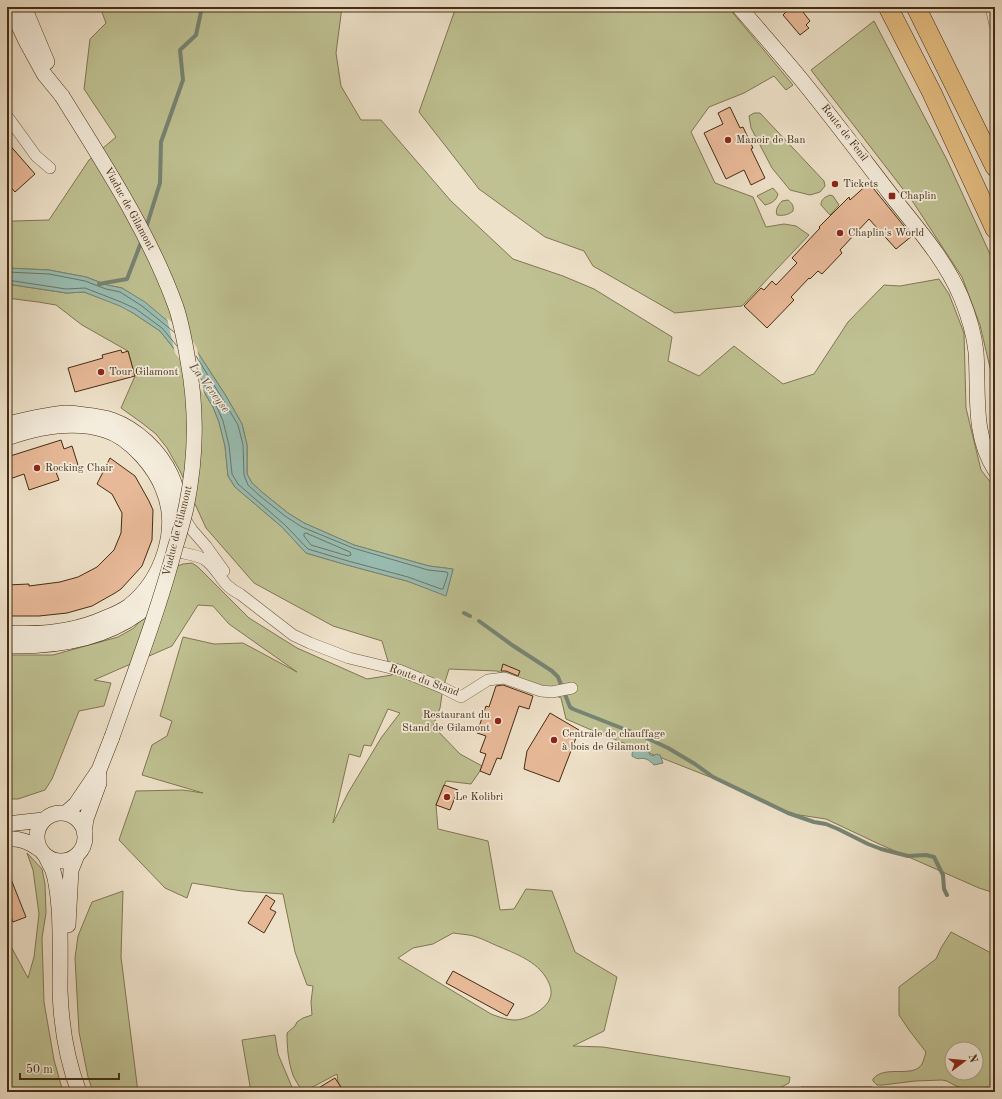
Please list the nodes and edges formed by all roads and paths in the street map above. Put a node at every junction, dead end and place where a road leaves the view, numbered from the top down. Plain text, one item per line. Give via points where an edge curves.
1 (739, 7) edge
2 (888, 7) edge
3 (916, 7) edge
4 (991, 7) edge
5 (15, 9) edge
6 (995, 25) edge
7 (7, 116) edge
8 (995, 167) edge
9 (50, 168) dead end
10 (995, 229) edge
11 (7, 424) edge
12 (7, 438) edge
13 (995, 470) edge
14 (184, 516) junction
15 (179, 552) junction
16 (240, 594) junction
17 (7, 634) edge
18 (7, 646) edge
19 (567, 689) dead end
20 (99, 770) junction
21 (66, 813) junction
22 (43, 820) junction
23 (7, 824) edge
24 (84, 832) junction
25 (7, 839) edge
26 (42, 852) junction
27 (77, 855) junction
28 (61, 968) junction
29 (78, 1092) edge
30 (804, 1092) edge
31 (869, 1092) edge

1 - 13 main road, Route de Fenil via 800,78 926,238 953,281 972,330 976,351 978,419 987,455
2 - 10 highway via 932,92
3 - 8 highway
4 - 6 street
5 - 20 main road, Viaduc de Gilamont, bridge via 44,74 62,96 120,190 155,255 176,309 191,377 194,436 186,508 165,584
7 - 9 street via 36,156
11 - 14 main road via 68,413 113,421 144,439 160,458 171,474
12 - 17 main road via 56,426 83,426 107,431 123,439 138,452 158,476 168,503 169,519 169,536 164,559 155,576 128,607 91,624 69,629 45,633
14 - 15 main road
14 - 16 street, Route du Stand
15 - 16 street, Route du Stand via 208,562 227,585
15 - 18 main road via 169,581 157,598 114,629 70,642
16 - 19 street, Route du Stand via 287,631 304,641 349,658 399,670 461,697 488,680 504,678 541,691
20 - 21 main road, Viaduc de Gilamont via 76,804
20 - 24 main road, Viaduc de Gilamont via 99,783
21 - 22 main road via 54,814
21 - 24 main road via 80,822
22 - 23 main road
22 - 26 main road via 36,834 36,842
24 - 27 main road via 85,840
25 - 26 main road via 31,843
26 - 27 main road via 52,860 61,862
26 - 28 main road via 51,866 56,881
27 - 28 main road via 71,870 66,942
28 - 29 main road via 63,1026
30 - 31 street

